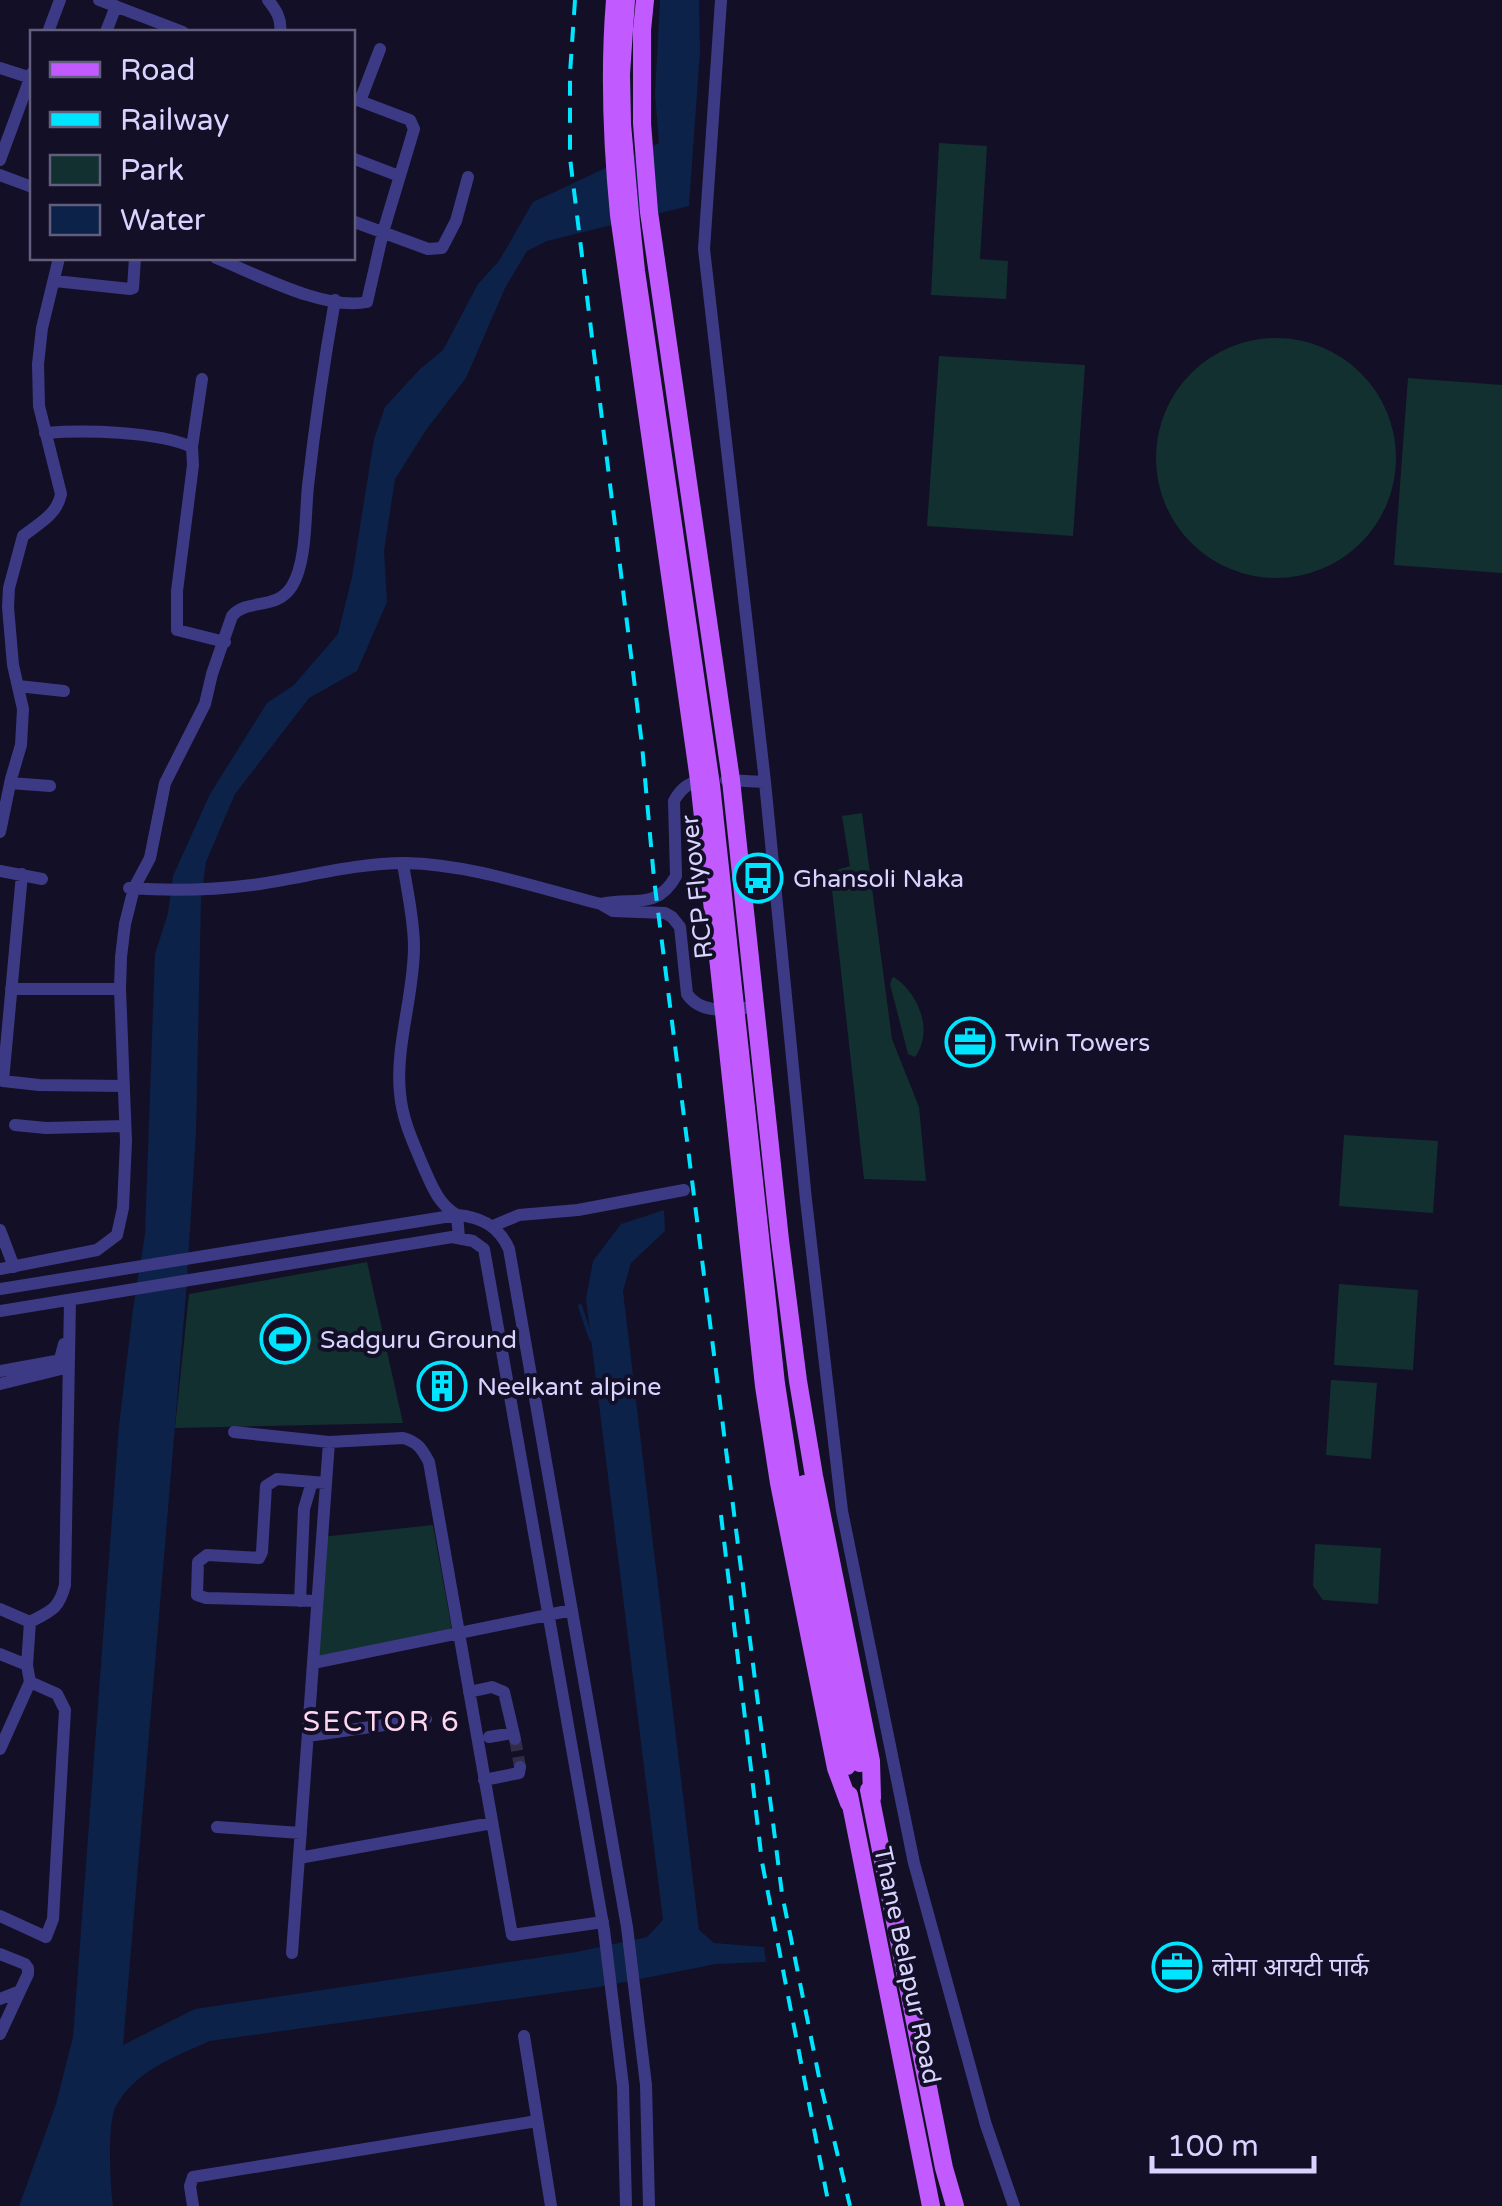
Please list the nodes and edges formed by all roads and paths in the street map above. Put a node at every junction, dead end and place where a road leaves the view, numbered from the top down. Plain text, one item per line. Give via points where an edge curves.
1 (99, 0) edge
2 (268, 0) edge
3 (615, 0) edge
4 (626, 0) edge
5 (636, 0) edge
6 (646, 0) edge
7 (721, 0) edge
8 (56, 1) edge
9 (116, 6) junction
10 (49, 30) edge
11 (107, 30) edge
12 (178, 30) edge
13 (280, 30) edge
14 (380, 49) dead end
15 (0, 68) edge
16 (30, 76) edge
17 (30, 81) edge
18 (356, 100) edge
19 (355, 159) edge
20 (0, 160) edge
21 (0, 175) edge
22 (400, 176) junction
23 (468, 177) dead end
24 (30, 186) edge
25 (355, 221) edge
26 (382, 232) junction
27 (59, 260) edge
28 (134, 260) edge
29 (221, 260) edge
30 (55, 281) junction
31 (335, 300) junction
32 (202, 378) dead end
33 (45, 433) junction
34 (192, 446) junction
35 (225, 642) junction
36 (0, 665) edge
37 (14, 671) junction
38 (18, 686) junction
39 (64, 690) dead end
40 (699, 780) junction
41 (732, 780) junction
42 (10, 782) junction
43 (766, 782) junction
44 (50, 786) dead end
45 (0, 832) edge
46 (404, 863) junction
47 (0, 870) edge
48 (22, 874) junction
49 (42, 878) dead end
50 (132, 888) junction
51 (601, 904) junction
52 (12, 989) junction
53 (120, 989) junction
54 (754, 1007) junction
55 (724, 1010) junction
56 (124, 1086) junction
57 (15, 1126) dead end
58 (125, 1126) junction
59 (684, 1190) dead end
60 (457, 1215) junction
61 (493, 1226) junction
62 (0, 1230) edge
63 (459, 1238) junction
64 (7, 1268) edge
65 (92, 1274) junction
66 (0, 1288) edge
67 (94, 1296) junction
68 (70, 1300) junction
69 (0, 1311) edge
70 (64, 1332) dead end
71 (68, 1367) junction
72 (0, 1372) edge
73 (0, 1384) edge
74 (234, 1432) dead end
75 (329, 1442) junction
76 (319, 1483) junction
77 (300, 1600) junction
78 (317, 1601) junction
79 (0, 1609) edge
80 (572, 1610) junction
81 (550, 1614) junction
82 (30, 1622) junction
83 (459, 1632) junction
84 (0, 1654) edge
85 (313, 1662) junction
86 (28, 1666) junction
87 (30, 1682) junction
88 (469, 1692) junction
89 (426, 1718) dead end
90 (308, 1736) junction
91 (490, 1737) dead end
92 (0, 1750) edge
93 (854, 1764) junction
94 (520, 1767) dead end
95 (484, 1780) junction
96 (872, 1798) junction
97 (849, 1802) junction
98 (492, 1823) junction
99 (217, 1827) dead end
100 (301, 1833) junction
101 (299, 1858) junction
102 (0, 1916) edge
103 (604, 1926) junction
104 (292, 1953) dead end
105 (0, 1954) edge
106 (20, 1991) junction
107 (0, 1999) edge
108 (0, 2034) edge
109 (524, 2036) dead end
110 (538, 2121) junction
111 (192, 2206) edge
112 (551, 2206) edge
113 (626, 2206) edge
114 (648, 2206) edge
115 (934, 2206) edge
116 (958, 2206) edge
117 (1014, 2206) edge

1 - 9 street
2 - 13 street
3 - 40 main road via 611,74 619,215
4 - 93 main road, RCP Flyover, bridge via 622,124 636,271 711,785 776,1384
5 - 93 main road, RCP Flyover, bridge via 632,123 640,213 721,785 787,1382
6 - 41 main road via 642,123 648,189
7 - 43 street via 704,248
8 - 10 street
9 - 11 street
9 - 12 street
14 - 18 street
15 - 16 street
17 - 20 street
18 - 22 street via 410,120 414,129
19 - 22 street
21 - 24 street
22 - 26 street
23 - 26 street via 442,248
25 - 26 street
26 - 31 street via 367,302
27 - 30 street
28 - 30 street via 130,289
29 - 31 street via 298,293
30 - 33 street via 38,364
31 - 35 street via 301,562 292,587 277,600 236,611
32 - 34 street
33 - 34 street via 138,435
33 - 37 street via 61,494 50,516 22,536 8,607
34 - 35 street via 177,630
35 - 50 street via 205,704 165,784 150,858
36 - 37 street
37 - 38 street
38 - 39 street
38 - 42 street via 21,744
40 - 41 street
40 - 51 street via 674,800 676,876 670,887 652,899
40 - 55 main road
41 - 43 street
41 - 54 main road
42 - 44 street
42 - 45 street
43 - 117 street via 842,1511 914,1863
46 - 50 street via 251,885
46 - 51 street via 466,870
46 - 60 street via 414,946 399,1090 440,1202
47 - 48 street
48 - 49 street
48 - 52 street
50 - 53 street
51 - 55 street via 613,912 672,917 680,926 687,994 704,1008
52 - 53 street
52 - 56 street via 2,1081
53 - 56 street
54 - 55 street
54 - 96 main road via 798,1381 871,1761
55 - 97 main road via 779,1484 836,1768
56 - 58 street
57 - 58 street
58 - 64 street via 118,1235 97,1250
59 - 61 street via 518,1215
60 - 61 street
60 - 63 street
60 - 65 street
61 - 80 street via 509,1249
62 - 64 street
63 - 67 street
63 - 81 street via 480,1244 487,1255
65 - 66 street
65 - 67 street
67 - 68 street
68 - 69 street
68 - 71 street
70 - 72 street via 56,1362
71 - 73 street
71 - 82 street via 65,1585 61,1602
74 - 75 street
75 - 76 street
75 - 83 street via 403,1438 422,1447
76 - 77 street via 304,1509
76 - 77 street via 277,1480 266,1486 259,1558 207,1555 198,1562 197,1595
76 - 78 street
77 - 78 street
78 - 85 street
79 - 82 street
80 - 81 street
80 - 114 street via 639,2015
81 - 83 street
81 - 103 street
82 - 86 street
83 - 85 street
83 - 88 street
84 - 86 street
85 - 90 street
86 - 87 street
87 - 92 street
87 - 102 street via 57,1694 65,1710 52,1918 46,1937
88 - 91 street via 504,1692 514,1736
88 - 95 street
89 - 90 street
90 - 100 street
93 - 96 main road, Thane Belapur Road
93 - 97 main road, Thane Belapur Road
94 - 95 street
95 - 98 street
96 - 116 main road, Thane Belapur Road via 944,2168
97 - 115 main road, Thane Belapur Road
98 - 101 street
98 - 103 street via 512,1935
99 - 100 street
100 - 101 street
101 - 104 street
103 - 113 street via 623,2086
105 - 106 street via 28,1968
106 - 107 street
106 - 108 street
109 - 110 street
110 - 111 street via 193,2176
110 - 112 street

